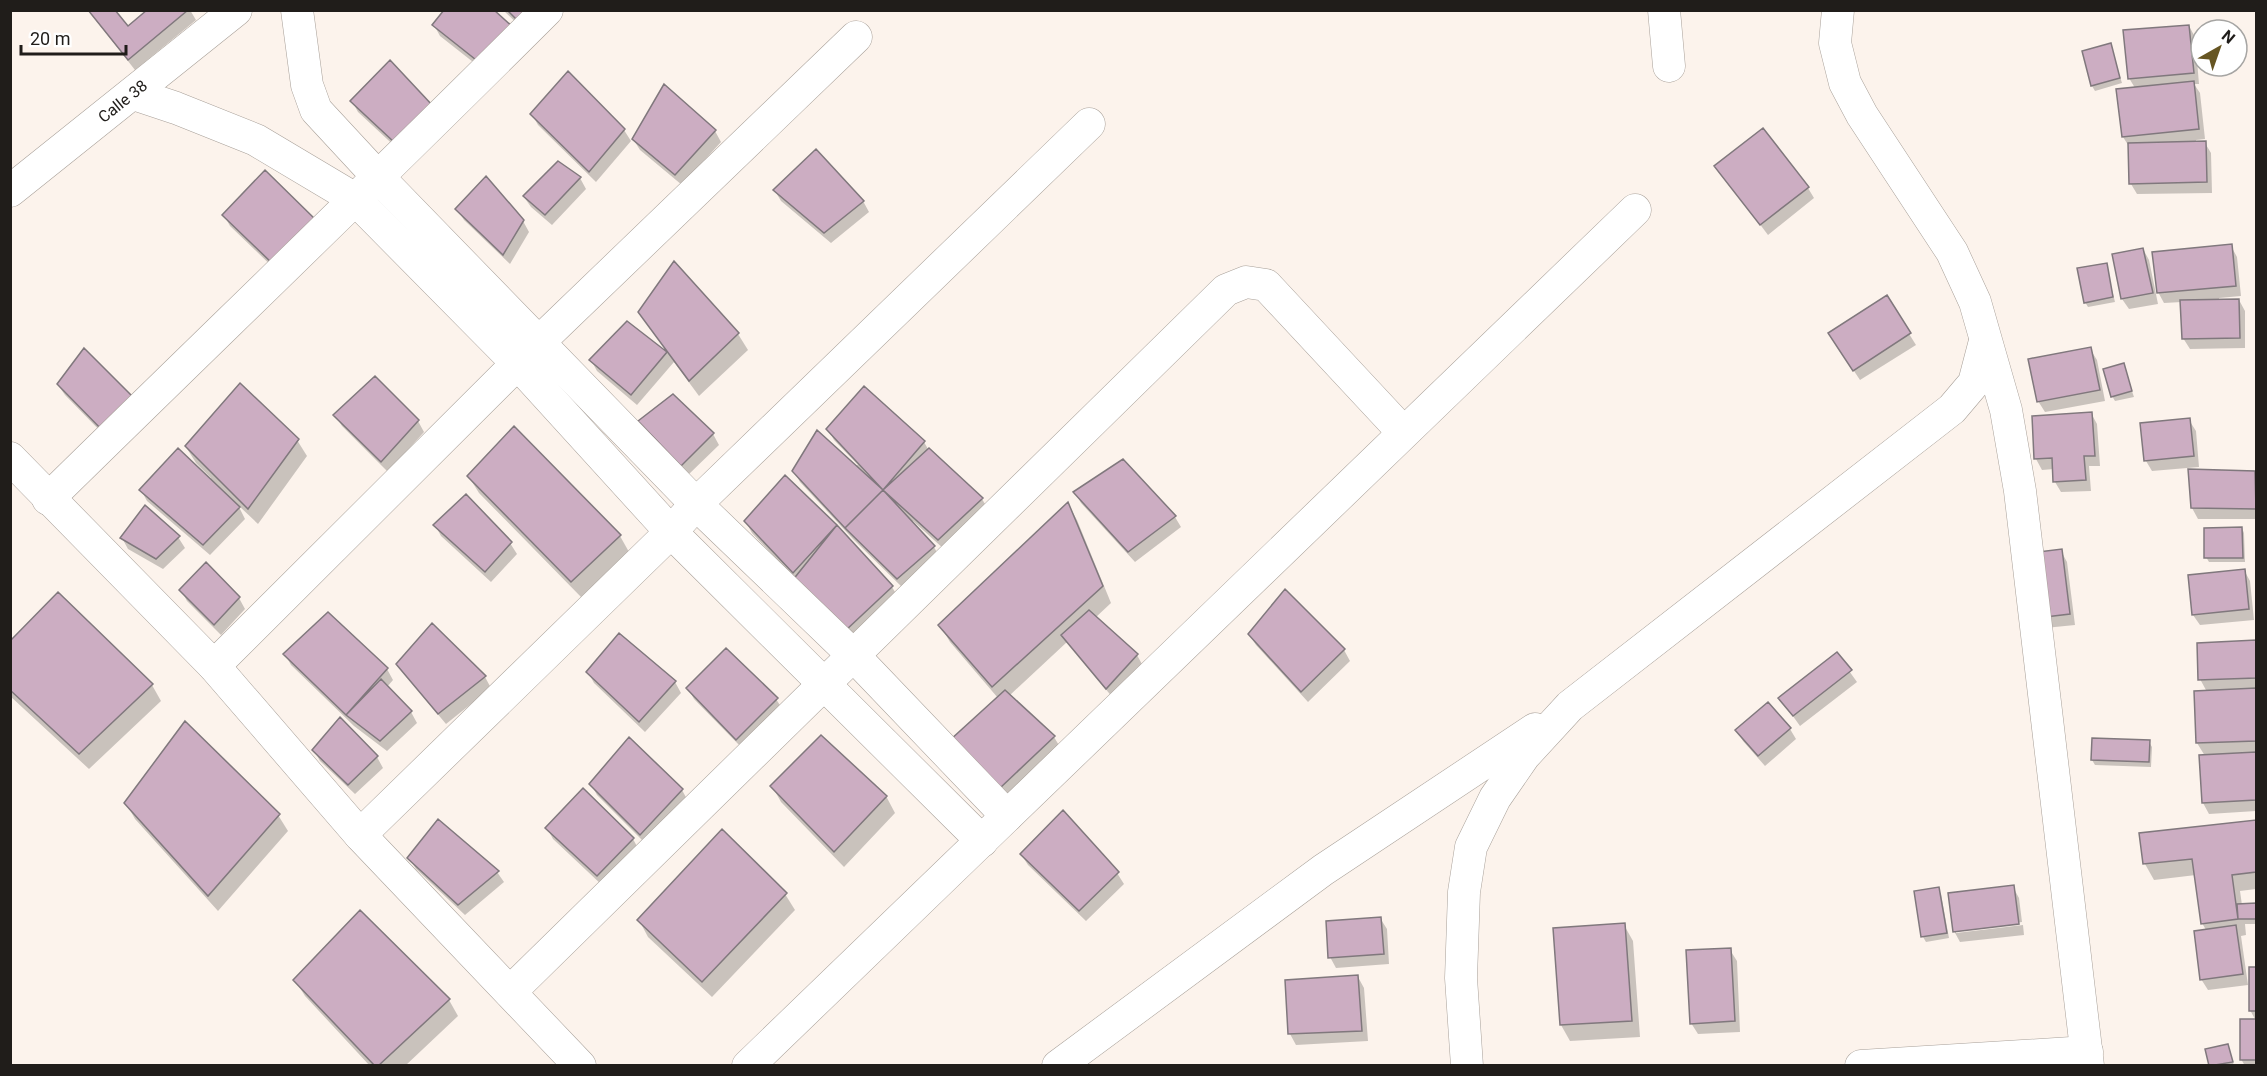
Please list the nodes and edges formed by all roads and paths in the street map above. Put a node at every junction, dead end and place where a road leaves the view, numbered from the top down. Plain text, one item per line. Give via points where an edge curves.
1 (236, 10) edge
2 (297, 10) edge
3 (547, 10) edge
4 (1664, 10) edge
5 (1838, 10) edge
6 (856, 37) dead end
7 (1670, 66) dead end
8 (134, 94) junction
9 (1089, 124) dead end
10 (379, 178) junction
11 (10, 192) edge
12 (355, 199) junction
13 (1635, 210) dead end
14 (1985, 341) junction
15 (539, 342) junction
16 (518, 364) junction
17 (1403, 432) junction
18 (10, 458) edge
19 (48, 499) junction
20 (696, 504) junction
21 (672, 532) junction
22 (853, 655) junction
23 (214, 666) junction
24 (823, 684) junction
25 (1570, 706) junction
26 (1007, 816) junction
27 (360, 835) junction
28 (982, 841) junction
29 (510, 992) junction
30 (2088, 1059) edge
31 (580, 1065) edge
32 (748, 1065) edge
33 (1058, 1065) edge
34 (1467, 1065) edge
35 (1861, 1065) edge

1 - 8 street, Calle 38
2 - 10 street via 307,85 316,110
3 - 10 street
4 - 7 street
5 - 14 street via 1835,43 1845,83 1952,252 1975,302
6 - 15 street
8 - 11 street, Calle 38
8 - 12 street via 256,140
9 - 20 street
10 - 12 street
10 - 15 street
12 - 16 street
12 - 19 street
13 - 17 street
14 - 25 street via 1974,382 1952,409
14 - 30 street via 2006,410 2020,491
15 - 16 street
15 - 20 street
16 - 21 street
16 - 23 street
17 - 22 street via 1266,285 1246,282 1226,290
17 - 26 street
18 - 19 street
19 - 23 street
20 - 21 street
20 - 22 street
21 - 24 street
21 - 27 street
22 - 24 street
22 - 26 street
23 - 27 street
24 - 28 street
24 - 29 street
25 - 33 street via 1323,870
25 - 34 street via 1524,756 1494,798 1471,847 1464,892 1461,978
26 - 28 street
27 - 29 street
28 - 32 street
29 - 31 street
30 - 35 street

